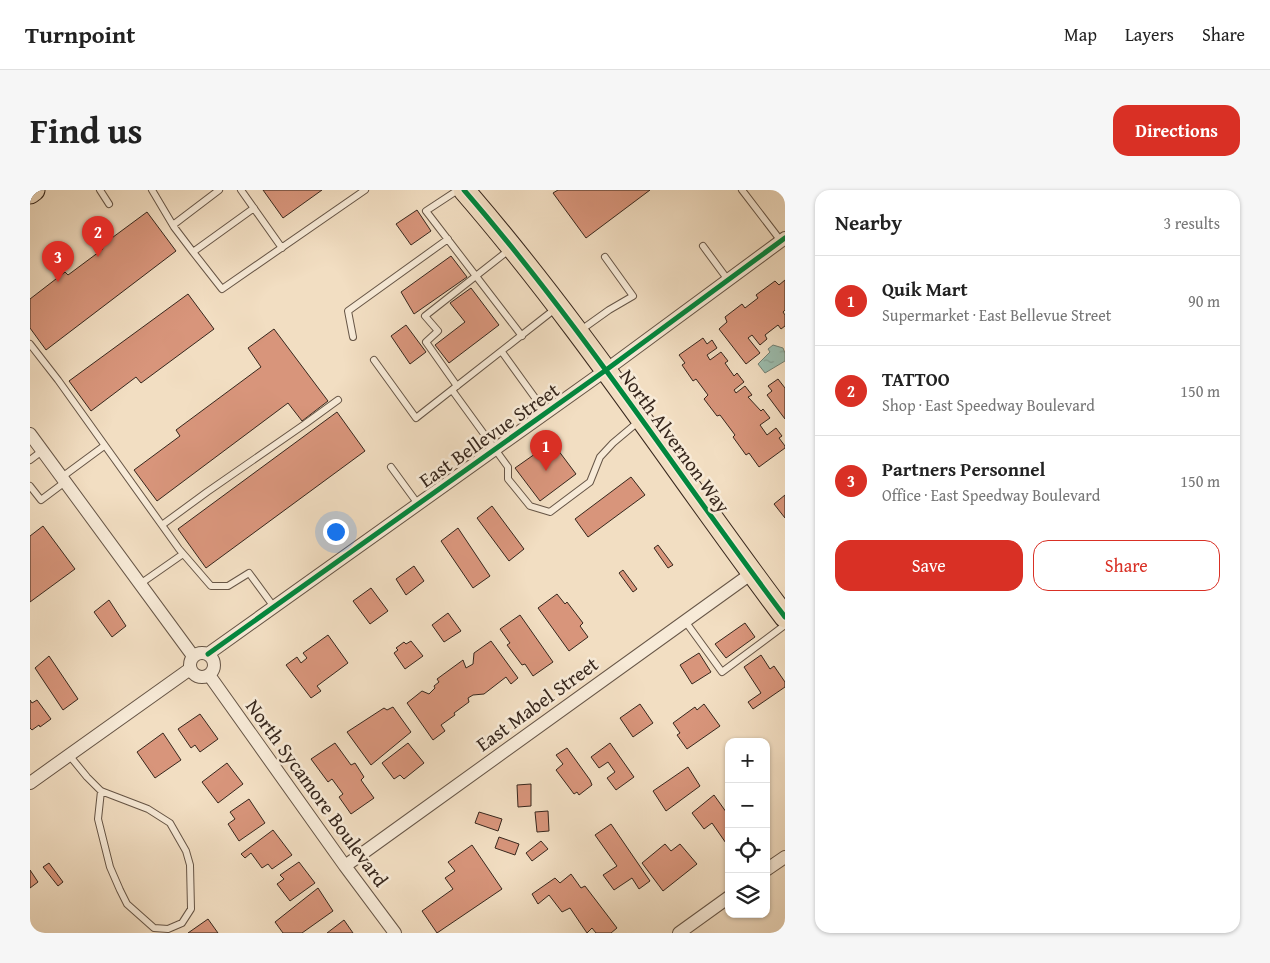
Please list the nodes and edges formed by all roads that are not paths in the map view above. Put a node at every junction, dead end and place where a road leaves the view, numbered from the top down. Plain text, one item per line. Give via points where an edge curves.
1 (34, 190) edge
2 (100, 190) edge
3 (152, 190) edge
4 (219, 190) edge
5 (241, 190) edge
6 (458, 190) edge
7 (464, 190) edge
8 (742, 190) edge
9 (363, 191) edge
10 (30, 193) edge
11 (109, 204) dead end
12 (254, 208) junction
13 (173, 226) junction
14 (448, 239) junction
15 (783, 240) edge
16 (703, 246) dead end
17 (282, 248) junction
18 (512, 248) junction
19 (193, 252) junction
20 (605, 257) dead end
21 (476, 276) junction
22 (728, 280) junction
23 (558, 307) junction
24 (578, 332) junction
25 (522, 336) junction
26 (353, 337) dead end
27 (30, 344) edge
28 (502, 352) junction
29 (374, 360) dead end
30 (606, 370) junction
31 (455, 388) junction
32 (338, 400) dead end
33 (546, 413) junction
34 (641, 420) junction
35 (30, 434) edge
36 (104, 446) junction
37 (495, 449) junction
38 (42, 451) junction
39 (30, 460) edge
40 (391, 467) dead end
41 (63, 480) junction
42 (30, 486) edge
43 (418, 504) junction
44 (162, 525) junction
45 (183, 554) junction
46 (752, 573) junction
47 (140, 584) junction
48 (274, 607) junction
49 (785, 617) edge
50 (685, 621) junction
51 (785, 625) edge
52 (208, 654) junction
53 (192, 663) junction
54 (209, 675) junction
55 (69, 755) junction
56 (30, 783) edge
57 (101, 791) junction
58 (785, 857) edge
59 (345, 866) junction
60 (770, 867) edge
61 (725, 900) edge
62 (395, 933) edge
63 (679, 933) edge

1 - 10 main road
2 - 11 lane
3 - 13 lane
4 - 13 lane
5 - 12 lane
6 - 14 lane via 426,211
7 - 18 main road, North Alvernon Way
8 - 15 lane
9 - 17 lane
12 - 17 lane
12 - 19 lane
13 - 19 lane
14 - 21 lane
14 - 26 lane via 348,311
15 - 22 street, East Bellevue Street
16 - 22 lane
17 - 19 lane via 222,290
18 - 21 lane
18 - 23 main road, North Alvernon Way
20 - 24 lane via 634,296
21 - 25 lane
21 - 31 lane via 425,316 438,331 426,342
22 - 30 street, East Bellevue Street
23 - 24 main road, North Alvernon Way
23 - 25 lane
24 - 30 main road, North Alvernon Way
25 - 28 lane
27 - 36 lane
28 - 31 lane
28 - 33 lane
29 - 31 lane via 416,418
30 - 33 street, East Bellevue Street
30 - 34 main road, North Alvernon Way
31 - 37 lane
32 - 44 lane
33 - 37 street, East Bellevue Street
34 - 37 lane via 600,457 590,482 550,512 530,506 508,479 508,467
34 - 46 main road, North Alvernon Way
35 - 38 street
36 - 41 lane
36 - 44 lane
37 - 43 street, East Bellevue Street
38 - 39 lane
38 - 41 street
40 - 43 lane
41 - 42 lane via 40,500
41 - 47 street
43 - 48 street, East Bellevue Street
44 - 45 lane
45 - 47 lane
45 - 48 lane via 211,586 228,586 249,573
46 - 49 main road, North Alvernon Way
46 - 50 street, East Mabel Street
47 - 53 street
48 - 52 street, East Bellevue Street
50 - 51 lane via 722,672
50 - 59 street, East Mabel Street
52 - 53 street via 200,652
52 - 54 street via 214,660 214,669
53 - 54 street via 192,672 198,677
53 - 55 street
54 - 59 street, North Sycamore Boulevard
55 - 56 street
55 - 57 lane
57 - 57 lane via 148,810 170,823 190,865 192,909 182,924 168,929 154,928 127,904 110,867 98,819
58 - 60 street
59 - 62 street, North Sycamore Boulevard
61 - 63 street

